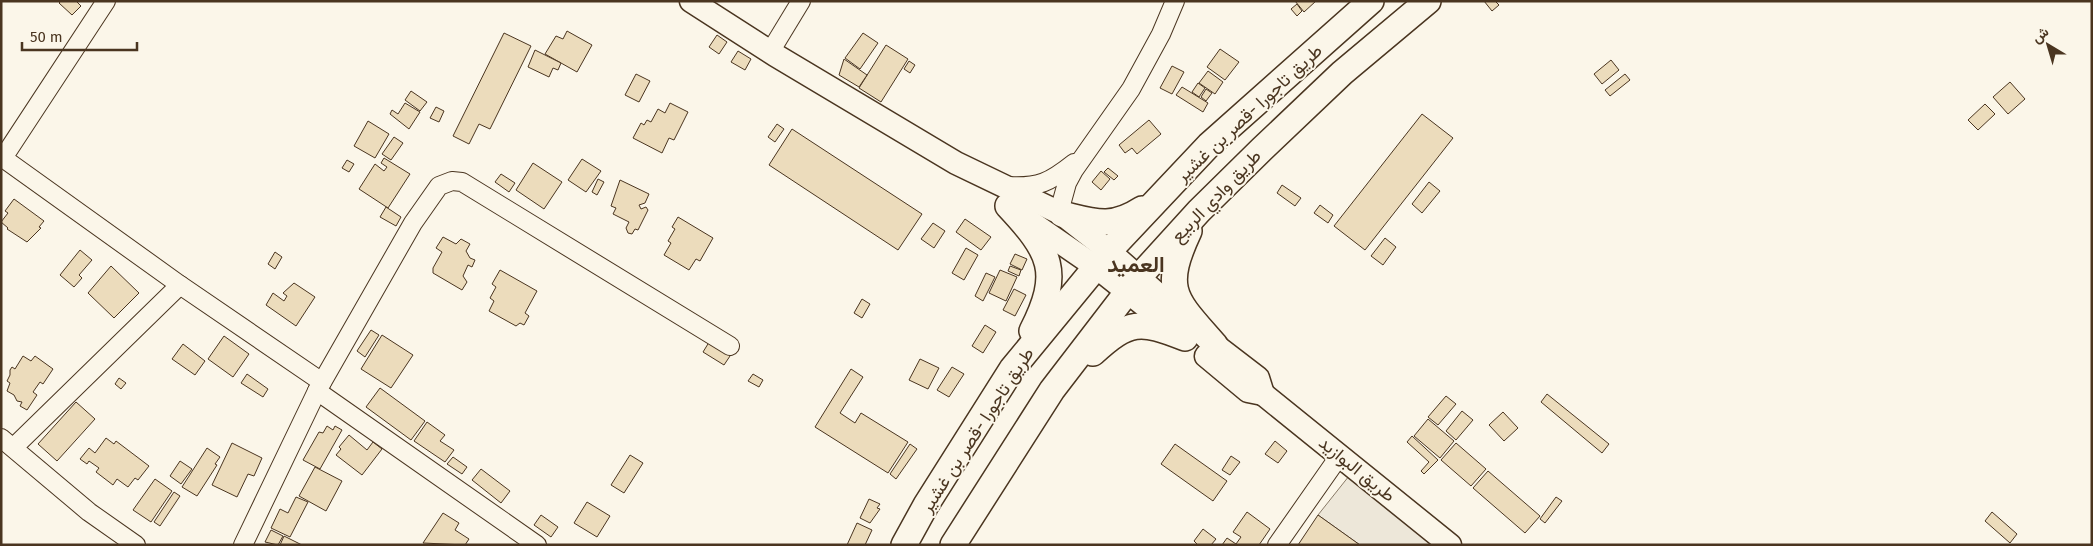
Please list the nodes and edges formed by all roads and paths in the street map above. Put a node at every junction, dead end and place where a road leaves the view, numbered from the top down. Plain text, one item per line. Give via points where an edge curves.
1 (106, 1) edge
2 (691, 1) edge
3 (802, 1) edge
4 (1174, 1) edge
5 (1371, 1) edge
6 (1428, 1) edge
7 (770, 52) junction
8 (1082, 156) junction
9 (2, 160) edge
10 (1007, 196) junction
11 (1161, 197) junction
12 (1199, 211) junction
13 (1060, 213) junction
14 (1102, 259) junction
15 (180, 285) junction
16 (1132, 285) junction
17 (1185, 338) junction
18 (1215, 345) junction
19 (730, 346) dead end
20 (1012, 369) junction
21 (319, 386) junction
22 (1052, 390) junction
23 (1263, 394) junction
24 (8, 443) edge
25 (1340, 455) junction
26 (136, 545) edge
27 (242, 545) edge
28 (537, 545) edge
29 (904, 545) edge
30 (953, 545) edge
31 (1277, 545) edge
32 (1450, 545) edge

1 - 9 street
2 - 7 main road
3 - 7 street
4 - 8 street via 1161,34 1131,89
5 - 11 highway, طريق تاجورا -قصر بن غشير via 1209,145
6 - 12 highway, طريق وادي الربيع via 1342,74
7 - 10 main road
8 - 10 street via 1046,183 1026,187
8 - 13 street via 1067,183
9 - 15 street
10 - 13 main road
10 - 14 main road
10 - 20 highway via 1041,245 1049,280 1045,304
11 - 13 highway via 1130,217 1109,223
11 - 14 highway, طريق تاجورا -قصر بن غشير
12 - 16 highway, طريق وادي الربيع
12 - 18 highway via 1176,262 1175,290 1180,304
13 - 14 main road
14 - 16 main road
14 - 20 highway, طريق تاجورا -قصر بن غشير
15 - 21 street
15 - 24 street
16 - 17 main road
16 - 18 main road
16 - 22 highway, طريق وادي الربيع
17 - 22 highway via 1151,325 1122,329
17 - 23 main road via 1248,391
18 - 23 main road via 1258,378
19 - 21 street via 462,182 452,181 435,190 413,223
20 - 29 highway, طريق تاجورا -قصر بن غشير
21 - 27 street
21 - 28 street
22 - 30 highway, طريق وادي الربيع
23 - 25 main road, طريق البوازيد
24 - 26 street via 84,508
25 - 31 street
25 - 32 main road, طريق البوازيد

